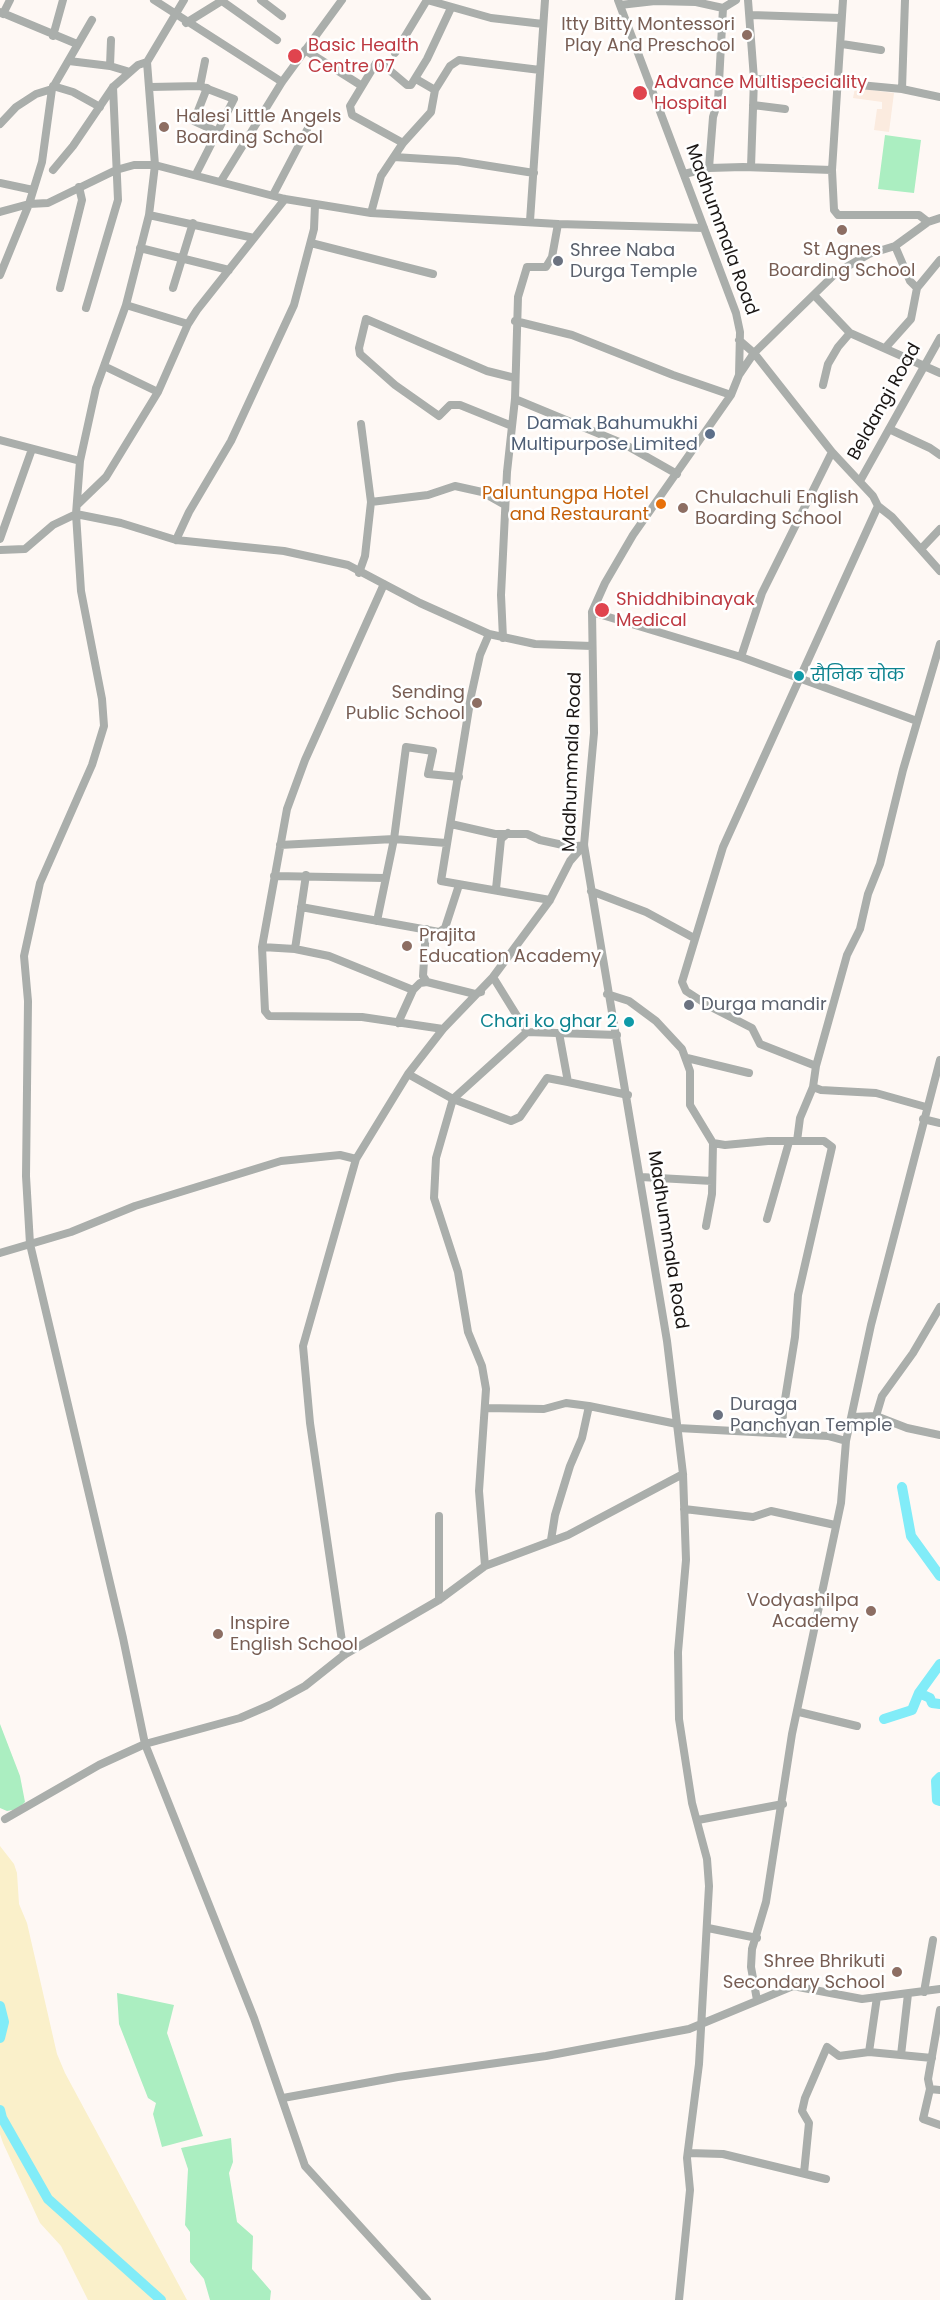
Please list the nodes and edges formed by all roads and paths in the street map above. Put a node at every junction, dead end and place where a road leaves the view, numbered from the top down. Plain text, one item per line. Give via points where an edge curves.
1 (10, 0) edge
2 (63, 0) edge
3 (154, 0) edge
4 (184, 0) edge
5 (223, 0) edge
6 (261, 0) edge
7 (342, 0) edge
8 (545, 0) edge
9 (736, 0) edge
10 (748, 0) edge
11 (843, 0) edge
12 (905, 0) edge
13 (619, 2) edge
14 (450, 8) junction
15 (723, 8) junction
16 (2, 13) edge
17 (176, 15) junction
18 (751, 15) junction
19 (282, 16) dead end
20 (841, 18) junction
21 (92, 20) dead end
22 (186, 23) junction
23 (543, 24) junction
24 (53, 36) junction
25 (111, 40) dead end
26 (277, 40) dead end
27 (77, 44) junction
28 (842, 44) junction
29 (305, 50) junction
30 (881, 50) dead end
31 (395, 53) dead end
32 (69, 61) junction
33 (206, 61) dead end
34 (147, 62) junction
35 (110, 66) junction
36 (540, 70) junction
37 (130, 72) junction
38 (754, 79) junction
39 (416, 80) junction
40 (282, 82) junction
41 (838, 83) junction
42 (362, 86) junction
43 (53, 87) junction
44 (113, 87) junction
45 (150, 87) junction
46 (203, 87) junction
47 (902, 89) junction
48 (435, 90) junction
49 (940, 97) edge
50 (753, 105) junction
51 (100, 107) junction
52 (785, 109) dead end
53 (0, 124) edge
54 (307, 130) dead end
55 (218, 132) junction
56 (403, 143) junction
57 (394, 157) junction
58 (155, 165) junction
59 (751, 167) junction
60 (709, 168) junction
61 (53, 170) dead end
62 (116, 170) junction
63 (832, 170) junction
64 (534, 173) junction
65 (196, 174) junction
66 (684, 174) junction
67 (221, 181) junction
68 (0, 183) edge
69 (79, 187) junction
70 (33, 190) junction
71 (273, 195) junction
72 (285, 200) junction
73 (29, 204) junction
74 (315, 205) junction
75 (0, 213) edge
76 (371, 213) junction
77 (149, 215) junction
78 (940, 218) edge
79 (530, 221) junction
80 (928, 222) junction
81 (193, 223) junction
82 (558, 224) junction
83 (705, 228) junction
84 (254, 238) junction
85 (311, 243) junction
86 (895, 246) junction
87 (140, 248) junction
88 (183, 258) junction
89 (940, 260) edge
90 (229, 270) junction
91 (0, 274) edge
92 (433, 274) dead end
93 (60, 288) dead end
94 (173, 288) dead end
95 (917, 288) junction
96 (814, 295) junction
97 (126, 305) junction
98 (86, 308) dead end
99 (515, 321) junction
100 (188, 324) junction
101 (850, 333) junction
102 (940, 338) edge
103 (739, 340) junction
104 (886, 347) junction
105 (754, 353) junction
106 (924, 366) junction
107 (106, 367) junction
108 (940, 374) edge
109 (739, 375) junction
110 (515, 378) junction
111 (823, 385) dead end
112 (158, 392) junction
113 (731, 395) junction
114 (515, 399) junction
115 (361, 424) dead end
116 (512, 426) junction
117 (890, 429) junction
118 (0, 440) edge
119 (32, 449) junction
120 (832, 452) junction
121 (940, 455) edge
122 (80, 461) junction
123 (677, 474) junction
124 (860, 482) junction
125 (371, 502) junction
126 (505, 505) junction
127 (878, 506) junction
128 (76, 509) junction
129 (940, 529) edge
130 (0, 539) edge
131 (176, 540) junction
132 (921, 549) junction
133 (0, 550) edge
134 (940, 571) edge
135 (359, 573) junction
136 (384, 584) junction
137 (592, 612) junction
138 (489, 634) junction
139 (502, 638) junction
140 (940, 644) edge
141 (592, 646) junction
142 (741, 657) junction
143 (798, 676) junction
144 (917, 721) junction
145 (459, 777) junction
146 (451, 824) junction
147 (510, 832) junction
148 (394, 839) junction
149 (446, 843) junction
150 (280, 845) junction
151 (584, 846) junction
152 (306, 875) junction
153 (274, 876) junction
154 (385, 878) junction
155 (459, 885) junction
156 (496, 889) junction
157 (591, 891) junction
158 (550, 900) junction
159 (301, 907) junction
160 (377, 921) junction
161 (426, 929) junction
162 (694, 938) junction
163 (263, 943) junction
164 (295, 949) junction
165 (493, 977) junction
166 (427, 982) junction
167 (413, 990) junction
168 (482, 991) junction
169 (607, 994) junction
170 (398, 1023) junction
171 (443, 1029) junction
172 (527, 1032) junction
173 (559, 1033) junction
174 (617, 1035) junction
175 (687, 1058) junction
176 (940, 1060) edge
177 (816, 1066) junction
178 (749, 1073) dead end
179 (408, 1074) junction
180 (568, 1082) junction
181 (813, 1087) junction
182 (628, 1095) junction
183 (453, 1100) junction
184 (926, 1107) junction
185 (923, 1119) junction
186 (940, 1123) edge
187 (793, 1142) junction
188 (713, 1143) junction
189 (356, 1159) junction
190 (641, 1177) junction
191 (712, 1180) junction
192 (767, 1219) dead end
193 (706, 1226) dead end
194 (30, 1244) junction
195 (0, 1253) edge
196 (940, 1308) edge
197 (589, 1407) junction
198 (485, 1408) junction
199 (876, 1416) junction
200 (852, 1417) junction
201 (677, 1426) junction
202 (782, 1433) junction
203 (940, 1435) edge
204 (846, 1441) junction
205 (683, 1474) junction
206 (684, 1509) junction
207 (439, 1516) dead end
208 (835, 1525) junction
209 (551, 1540) junction
210 (485, 1566) junction
211 (440, 1600) junction
212 (344, 1655) junction
213 (799, 1712) junction
214 (857, 1726) dead end
215 (145, 1744) junction
216 (783, 1804) junction
217 (5, 1819) dead end
218 (698, 1820) junction
219 (708, 1928) junction
220 (757, 1938) junction
221 (933, 1940) dead end
222 (940, 1989) edge
223 (924, 1992) junction
224 (908, 1994) junction
225 (877, 1997) junction
226 (757, 2001) junction
227 (940, 2010) edge
228 (702, 2021) junction
229 (869, 2052) junction
230 (901, 2055) junction
231 (932, 2058) junction
232 (930, 2089) junction
233 (940, 2090) edge
234 (283, 2098) junction
235 (940, 2125) edge
236 (688, 2153) junction
237 (804, 2173) junction
238 (826, 2179) dead end
239 (427, 2300) edge
240 (679, 2300) edge

1 - 16 street
2 - 24 street
3 - 17 street
4 - 17 street
5 - 22 street
5 - 26 street
6 - 19 street
7 - 29 street
8 - 23 street
9 - 15 street
10 - 18 street
11 - 20 street
12 - 47 street
13 - 15 street via 696,2
13 - 66 street, Madhummala Road
14 - 23 street
14 - 31 street via 427,0
14 - 39 street
15 - 60 street via 718,100
16 - 24 street
17 - 22 street
17 - 34 street
18 - 20 street
18 - 38 street
20 - 28 street
21 - 27 street
22 - 40 street
23 - 36 street
24 - 27 street
25 - 35 street
27 - 32 street
28 - 30 street
28 - 41 street
29 - 40 street
29 - 42 street
32 - 35 street
32 - 43 street
33 - 46 street
34 - 37 street
34 - 45 street
35 - 37 street
36 - 48 street via 459,60 450,66
36 - 64 street
37 - 44 street
38 - 41 street
38 - 50 street
39 - 42 street via 407,85 376,63
39 - 48 street
40 - 67 street
41 - 47 street
41 - 63 street
42 - 56 street via 350,106 352,116
43 - 51 street via 73,92
43 - 53 street via 16,107
43 - 70 street via 45,147
44 - 51 street
44 - 62 street
45 - 46 street
45 - 58 street
46 - 55 street via 194,122
46 - 55 street via 235,101
47 - 49 street
48 - 56 street via 431,112
50 - 52 street
50 - 59 street
51 - 61 street
54 - 71 street
55 - 65 street
56 - 57 street
57 - 64 street via 458,161
57 - 76 street via 381,176
58 - 62 street
58 - 65 street
58 - 77 street
59 - 60 street
59 - 63 street
60 - 66 street
62 - 69 street
62 - 98 street via 118,200 114,220
63 - 80 street via 837,215 919,215
64 - 79 street
65 - 67 street
66 - 83 street, Madhummala Road
67 - 71 street
68 - 70 street
69 - 73 street via 48,203
69 - 93 street via 82,200
70 - 73 street
71 - 72 street
72 - 74 street
72 - 84 street
73 - 75 street
73 - 91 street
74 - 76 street
74 - 85 street
76 - 79 street
77 - 81 street
77 - 87 street
78 - 80 street
79 - 82 street
80 - 86 street
81 - 84 street
81 - 88 street
82 - 83 street
82 - 99 street via 552,257 546,267 527,267
83 - 103 street, Madhummala Road via 736,313
84 - 90 street
85 - 92 street
85 - 131 street via 294,305 231,441
86 - 95 street
86 - 96 street via 869,254 836,273
87 - 88 street
87 - 97 street
88 - 90 street
88 - 94 street
89 - 95 street
90 - 100 street
95 - 104 street via 911,319
96 - 101 street
96 - 105 street
97 - 100 street
97 - 107 street
99 - 110 street
99 - 113 street via 572,335
100 - 112 street
101 - 104 street
101 - 111 street via 828,364
102 - 106 street, Beldangi Road
103 - 105 street
103 - 109 street, Madhummala Road
104 - 106 street
105 - 109 street
105 - 120 street
106 - 108 street
106 - 117 street, Beldangi Road
107 - 112 street
107 - 122 street via 96,388
109 - 113 street, Madhummala Road
110 - 114 street
110 - 116 street via 487,371 366,319 360,354 395,386 439,416 450,405 460,405
112 - 128 street via 106,477
113 - 123 street, Madhummala Road
114 - 116 street
114 - 123 street via 624,444
115 - 125 street
116 - 126 street
117 - 121 street
117 - 124 street, Beldangi Road
118 - 119 street
119 - 122 street
119 - 130 street
120 - 124 street
120 - 142 street via 762,593
122 - 128 street
123 - 137 street, Madhummala Road via 633,535
124 - 127 street
125 - 126 street via 428,495 455,486 482,492
125 - 135 street via 365,556
126 - 139 street
127 - 132 street
127 - 143 street
128 - 131 street
128 - 133 street via 25,549
128 - 194 street via 81,591 104,726 92,765 40,883 24,956 28,1001 26,1176
129 - 132 street
131 - 135 street via 284,550 348,565
132 - 134 street
135 - 136 street
136 - 138 street
136 - 150 street via 305,760 286,809
137 - 141 street, Madhummala Road
137 - 142 street
138 - 139 street
138 - 145 street via 471,696
139 - 141 street via 535,644
140 - 144 street
141 - 151 street, Madhummala Road via 594,733
142 - 143 street
143 - 144 street
143 - 162 street via 723,848
144 - 177 street via 880,864 860,928 847,955
145 - 146 street
145 - 148 street via 428,774 434,751 406,747
146 - 147 street via 495,834
146 - 149 street
147 - 151 street via 557,844
147 - 156 street via 501,839
148 - 149 street
148 - 150 street
148 - 154 street
149 - 155 street via 441,881
150 - 153 street
151 - 157 street, Madhummala Road
151 - 158 street via 570,861
152 - 153 street
152 - 154 street
152 - 159 street
153 - 163 street
154 - 160 street
155 - 156 street
155 - 161 street via 445,928 439,932
156 - 158 street
157 - 162 street via 646,912
157 - 169 street, Madhummala Road
158 - 165 street
159 - 160 street
159 - 164 street
160 - 161 street
161 - 166 street via 423,976
162 - 177 street via 682,982 686,991 752,1028 760,1044
163 - 164 street
163 - 170 street via 265,1011 269,1016 362,1017
164 - 167 street via 330,956
165 - 168 street
165 - 172 street
166 - 167 street
166 - 168 street via 475,994
167 - 170 street
168 - 171 street
169 - 174 street, Madhummala Road
169 - 175 street via 630,1001 656,1021
170 - 171 street
171 - 179 street
172 - 173 street
172 - 183 street
173 - 174 street
173 - 180 street
174 - 182 street, Madhummala Road
175 - 178 street
175 - 188 street via 690,1105
176 - 184 street
177 - 181 street
179 - 183 street
179 - 189 street
180 - 182 street
180 - 183 street via 547,1078 520,1117 511,1121
181 - 184 street via 876,1093
181 - 187 street
182 - 190 street, Madhummala Road
183 - 198 street via 436,1158 434,1198 458,1272 468,1332 482,1366
184 - 185 street
185 - 186 street
185 - 200 street via 870,1325
187 - 188 street
187 - 192 street
187 - 202 street via 824,1141 832,1147 798,1295
188 - 191 street
189 - 194 street via 340,1155 281,1161 135,1206
189 - 212 street via 303,1346 310,1423
190 - 191 street
190 - 201 street, Madhummala Road
191 - 193 street
194 - 195 street
194 - 215 street via 98,1526
196 - 199 street via 882,1396
197 - 198 street via 566,1403 544,1408
197 - 201 street
197 - 209 street via 555,1515
198 - 210 street via 479,1491
199 - 200 street
199 - 203 street
200 - 204 street
201 - 202 street
201 - 205 street, Madhummala Road
202 - 204 street
204 - 208 street via 841,1503
205 - 206 street, Madhummala Road
205 - 209 street via 568,1535
206 - 208 street via 753,1517 771,1511
206 - 218 street, Madhummala Road via 686,1560 678,1652 679,1719
207 - 211 street
208 - 213 street
209 - 210 street
210 - 211 street
211 - 212 street
212 - 215 street via 305,1686 270,1705 240,1718
213 - 214 street
213 - 216 street via 792,1734
215 - 217 street via 99,1765
215 - 234 street
216 - 218 street
216 - 220 street
218 - 219 street, Madhummala Road via 707,1860
219 - 220 street
219 - 228 street, Madhummala Road
220 - 226 street via 751,1967
221 - 223 street
222 - 223 street
223 - 224 street
224 - 225 street
224 - 230 street
225 - 226 street via 862,1999 793,1986
225 - 229 street
226 - 228 street
227 - 231 street
228 - 234 street via 689,2029 598,2047 398,2076
228 - 236 street, Madhummala Road
229 - 230 street
229 - 237 street via 839,2056 827,2047 802,2111 809,2123
230 - 231 street
231 - 232 street
232 - 233 street
232 - 235 street via 923,2119
234 - 239 street via 305,2166
236 - 237 street via 723,2154
236 - 240 street, Madhummala Road via 690,2190
237 - 238 street

